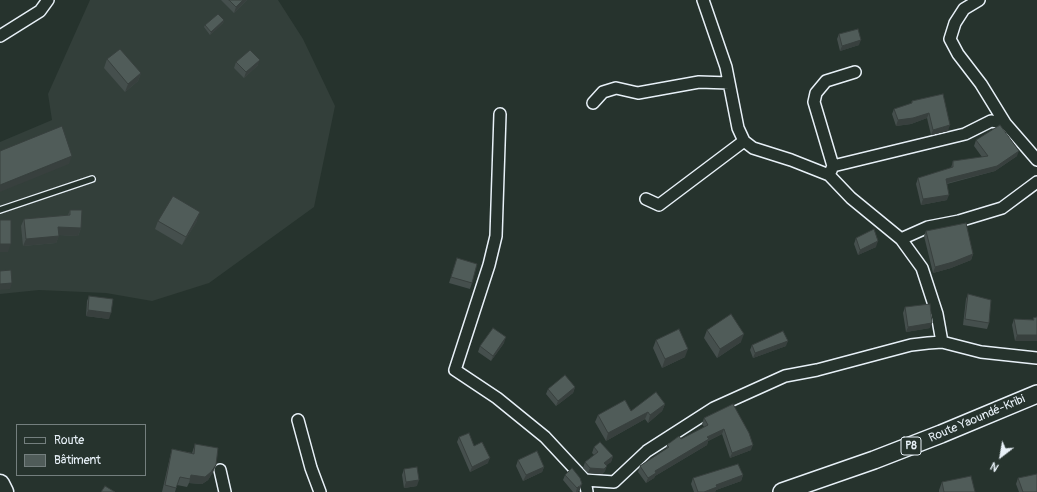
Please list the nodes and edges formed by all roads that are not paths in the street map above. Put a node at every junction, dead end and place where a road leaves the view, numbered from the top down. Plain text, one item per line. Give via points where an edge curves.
1 (48, 0) edge
2 (703, 0) edge
3 (979, 0) edge
4 (0, 36) edge
5 (855, 72) dead end
6 (729, 83) junction
7 (593, 102) dead end
8 (500, 114) dead end
9 (1005, 123) junction
10 (744, 141) junction
11 (1037, 160) edge
12 (831, 171) junction
13 (92, 179) dead end
14 (1037, 182) edge
15 (646, 199) dead end
16 (0, 210) edge
17 (901, 239) junction
18 (942, 342) junction
19 (1037, 358) edge
20 (1037, 394) edge
21 (298, 420) dead end
22 (220, 470) dead end
23 (585, 480) junction
24 (0, 484) edge
25 (4, 492) edge
26 (226, 492) edge
27 (320, 492) edge
28 (587, 492) edge
29 (782, 492) edge

1 - 4 street via 40,11
2 - 6 street
3 - 9 street via 964,9 955,23 950,39
5 - 12 street via 826,81 816,93 814,102
6 - 7 street via 699,82 638,93 616,88 603,92
6 - 10 street via 738,128
8 - 23 street via 496,236 455,370 529,423
9 - 11 street
9 - 12 street via 991,121 964,134
10 - 12 street via 753,148
10 - 15 street via 659,205
12 - 17 street via 851,198
13 - 16 lane
14 - 17 street via 1002,208 928,227
17 - 18 street via 922,268 938,314
18 - 19 street via 981,352
18 - 23 street via 911,345 785,376 714,408 647,451 614,482
20 - 29 main road, Route Yaoundé-Kribi / P8 via 942,434
21 - 27 street
22 - 26 street
23 - 28 street
24 - 25 highway

